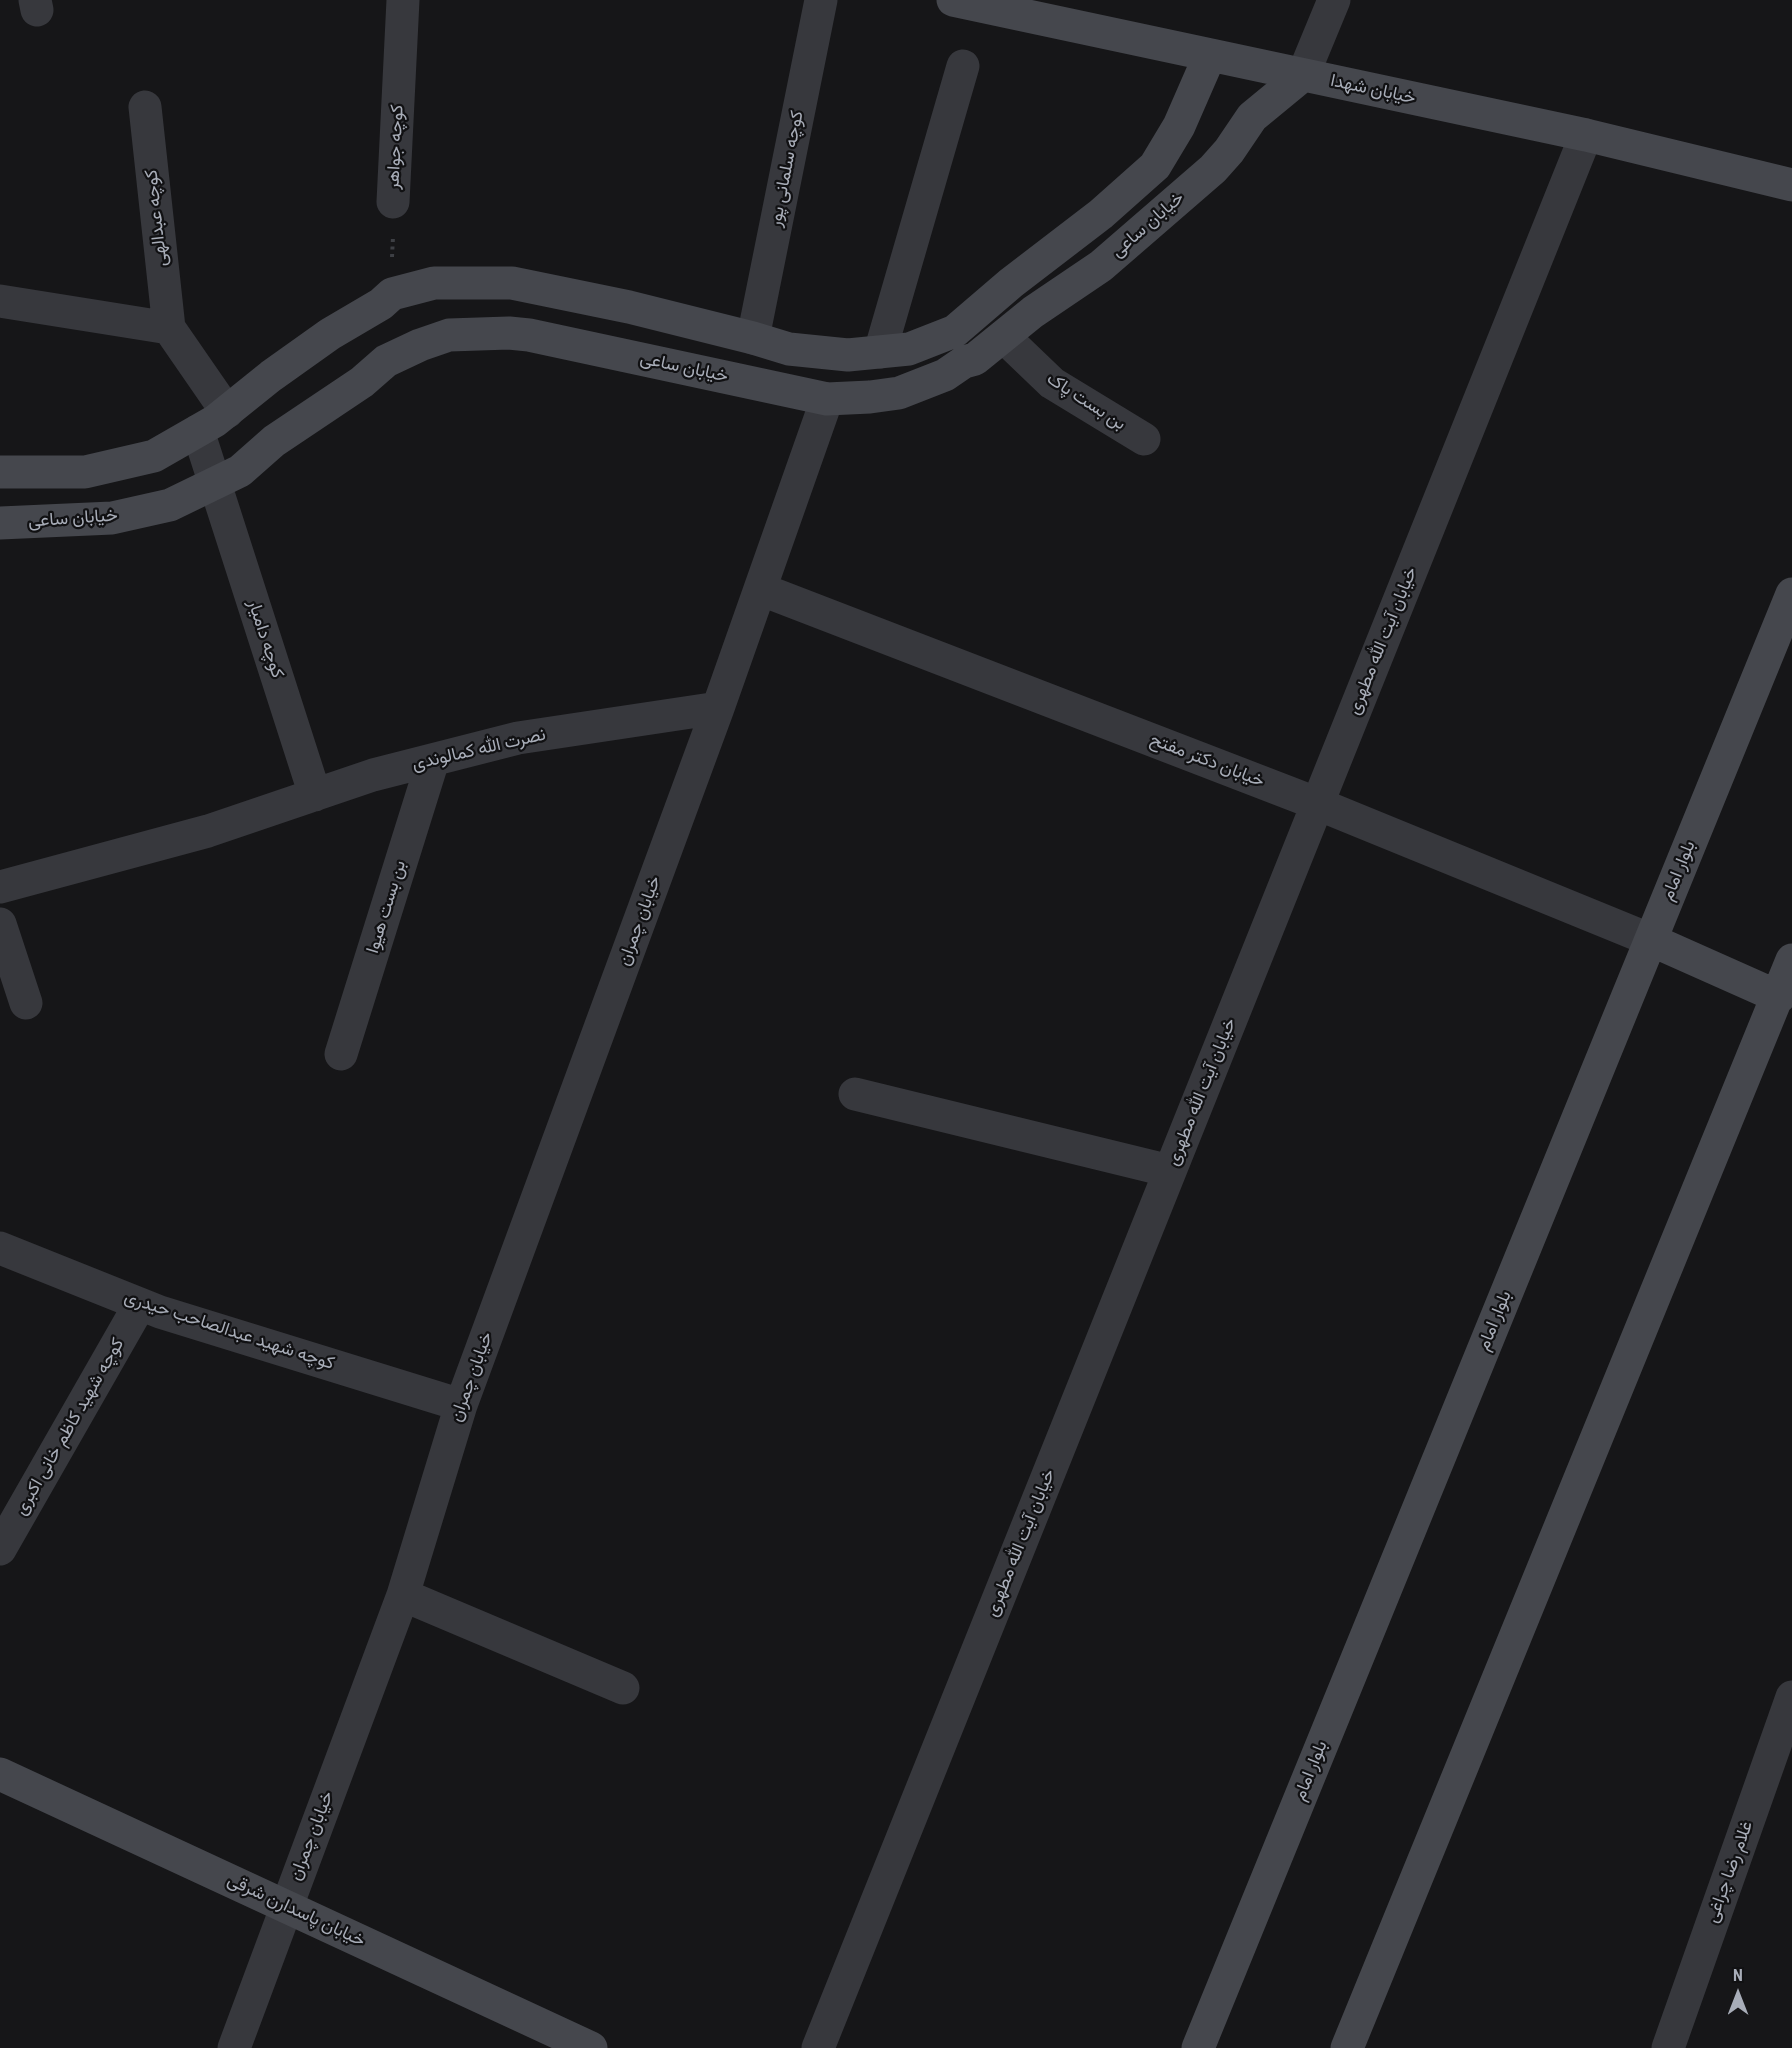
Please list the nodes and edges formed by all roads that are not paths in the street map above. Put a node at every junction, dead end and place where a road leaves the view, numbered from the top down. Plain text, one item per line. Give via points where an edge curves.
1 (404, 0) edge
2 (821, 0) edge
3 (953, 0) edge
4 (1334, 0) edge
5 (1210, 55) junction
6 (963, 66) dead end
7 (1303, 75) junction
8 (145, 107) dead end
9 (1586, 135) junction
10 (1792, 184) edge
11 (393, 202) road end
12 (0, 301) edge
13 (169, 328) junction
14 (1004, 337) junction
15 (753, 338) junction
16 (880, 352) junction
17 (827, 399) junction
18 (227, 412) junction
19 (198, 431) junction
20 (1144, 439) dead end
21 (0, 472) edge
22 (216, 483) junction
23 (0, 523) edge
24 (760, 589) junction
25 (1792, 594) edge
26 (718, 708) junction
27 (433, 760) junction
28 (315, 795) junction
29 (1318, 804) junction
30 (0, 887) edge
31 (0, 924) edge
32 (1651, 940) junction
33 (1792, 960) edge
34 (1785, 1000) edge
35 (26, 1003) dead end
36 (341, 1054) dead end
37 (855, 1094) dead end
38 (1170, 1171) junction
39 (0, 1248) edge
40 (140, 1304) junction
41 (461, 1405) junction
42 (0, 1550) edge
43 (403, 1595) junction
44 (623, 1688) dead end
45 (1792, 1697) edge
46 (0, 1774) edge
47 (286, 1906) junction
48 (234, 2048) edge
49 (591, 2048) edge
50 (819, 2048) edge
51 (1198, 2048) edge
52 (1347, 2048) edge
53 (1668, 2048) edge

1 - 11 street, کوچه جواهر
2 - 15 street, کوچه سلمانی پور
3 - 5 main road, خیابان شهدا
4 - 7 street
5 - 7 main road, خیابان شهدا
5 - 16 main road via 1179,126 1155,166 955,331 909,350
6 - 16 street
7 - 9 main road, خیابان شهدا
7 - 14 main road, خیابان ساعی via 1251,117 1213,169 1101,266 1033,312
8 - 13 street, کوچه عبدالهی
9 - 10 main road, خیابان شهدا
9 - 29 street, خیابان آیت الله مطهری
12 - 13 street
13 - 18 street
14 - 17 main road, خیابان ساعی via 945,375 899,393
14 - 20 street, بن بست پاک via 1053,383
15 - 16 main road via 789,350 848,355
15 - 18 main road via 512,283 434,283 392,294 330,333
17 - 22 main road, خیابان ساعی via 529,335 449,335 386,362 274,441 240,471
17 - 24 street
18 - 19 main road
19 - 21 main road via 154,456 84,472
19 - 22 street, کوچه دامیار
22 - 23 main road, خیابان ساعی via 170,505 112,518
22 - 28 street, کوچه دامیار
24 - 26 street
24 - 29 street, خیابان دکتر مفتح
25 - 32 main road, بلوار امام
26 - 27 street, نصرت الله کمالوندی via 518,738
26 - 41 street, خیابان چمران
27 - 28 street, نصرت الله کمالوندی
27 - 36 street, بن بست هیوا
28 - 30 street, نصرت الله کمالوندی via 208,831
29 - 32 street, خیابان دکتر مفتح
29 - 38 street, خیابان آیت الله مطهری
31 - 35 street
32 - 34 main road
32 - 51 main road, بلوار امام
33 - 34 main road
34 - 52 main road
37 - 38 street
38 - 50 street, خیابان آیت الله مطهری
39 - 40 street, کوچه شهید عبدالصاحب حیدری
40 - 41 street, کوچه شهید عبدالصاحب حیدری
40 - 42 street, کوچه شهید کاظم خانی اکبری
41 - 43 street, خیابان چمران
43 - 44 street
43 - 47 street, خیابان چمران
45 - 53 street, غلام رضا چراغی
46 - 47 main road, خیابان پاسدارن شرقی
47 - 48 street, خیابان چمران
47 - 49 main road, خیابان پاسدارن شرقی

